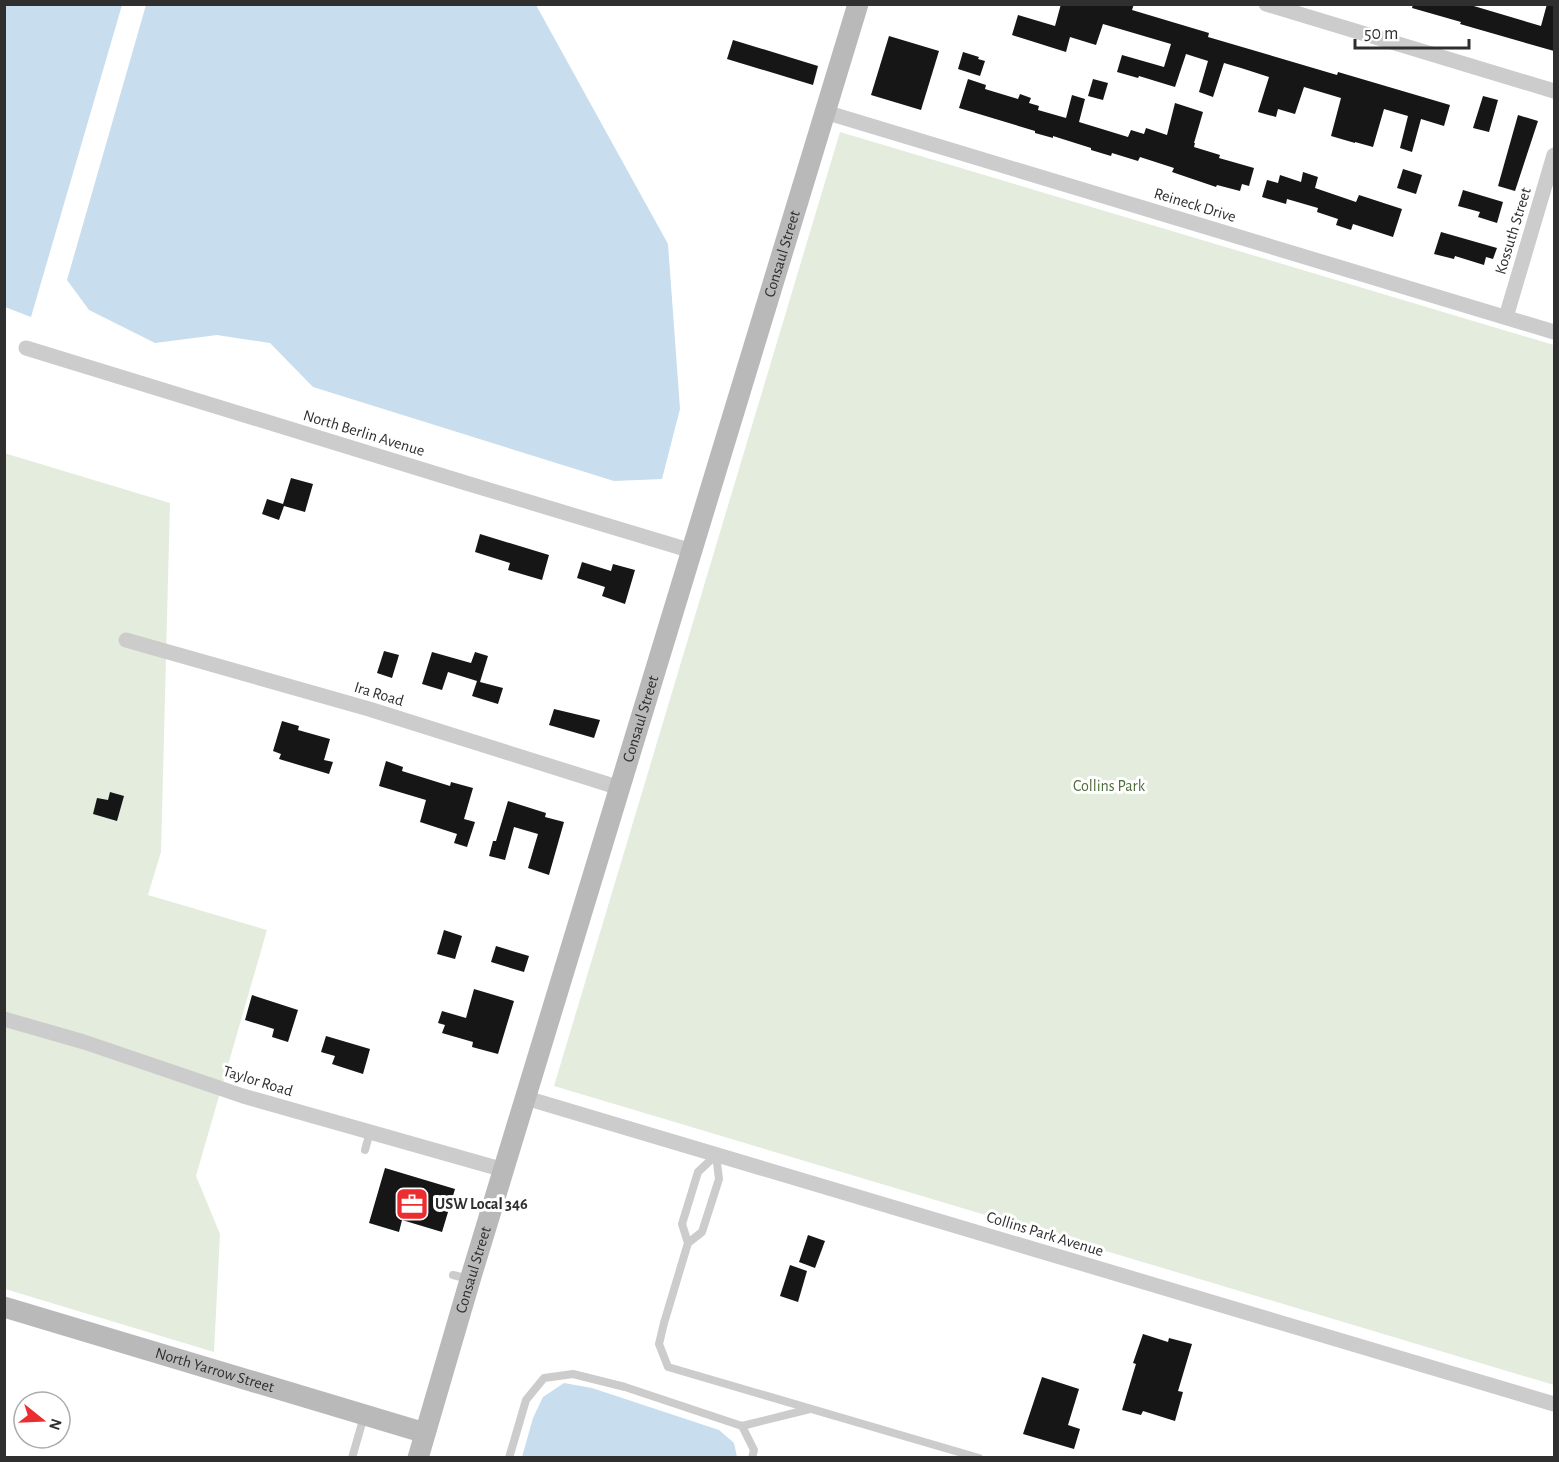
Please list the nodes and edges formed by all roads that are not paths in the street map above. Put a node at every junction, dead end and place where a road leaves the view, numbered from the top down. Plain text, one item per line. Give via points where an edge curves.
1 (858, 4) edge
2 (1266, 4) edge
3 (1554, 91) edge
4 (825, 112) junction
5 (1554, 155) edge
6 (1506, 317) junction
7 (1554, 332) edge
8 (26, 348) dead end
9 (692, 551) junction
10 (126, 640) dead end
11 (620, 788) junction
12 (4, 1019) edge
13 (526, 1098) junction
14 (370, 1132) junction
15 (365, 1150) dead end
16 (716, 1155) junction
17 (504, 1170) junction
18 (688, 1243) junction
19 (4, 1307) edge
20 (1554, 1404) edge
21 (812, 1408) junction
22 (364, 1414) junction
23 (742, 1426) junction
24 (425, 1433) junction
25 (352, 1458) edge
26 (418, 1458) edge
27 (509, 1458) edge
28 (752, 1458) edge
29 (979, 1458) edge

1 - 4 street, Consaul Street
2 - 3 street
4 - 6 street, Reineck Drive
4 - 9 street, Consaul Street
5 - 6 street, Kossuth Street
6 - 7 street, Reineck Drive
8 - 9 street, North Berlin Avenue
9 - 11 street, Consaul Street
10 - 11 street, Ira Road via 369,709
11 - 13 street, Consaul Street
12 - 14 street, Taylor Road via 243,1096
13 - 16 street, Collins Park Avenue
13 - 17 street, Consaul Street
14 - 15 lane
14 - 17 street, Taylor Road
16 - 18 lane via 719,1179 702,1232
16 - 18 lane via 698,1172 682,1224
16 - 20 street, Collins Park Avenue
17 - 24 street, Consaul Street via 462,1277
18 - 21 lane via 659,1344 668,1367
19 - 22 street, North Yarrow Street
21 - 23 lane
21 - 29 lane
22 - 24 street, North Yarrow Street
22 - 25 lane
23 - 27 lane via 573,1374 544,1378 526,1400
23 - 28 lane via 753,1450
24 - 26 street, Consaul Street

